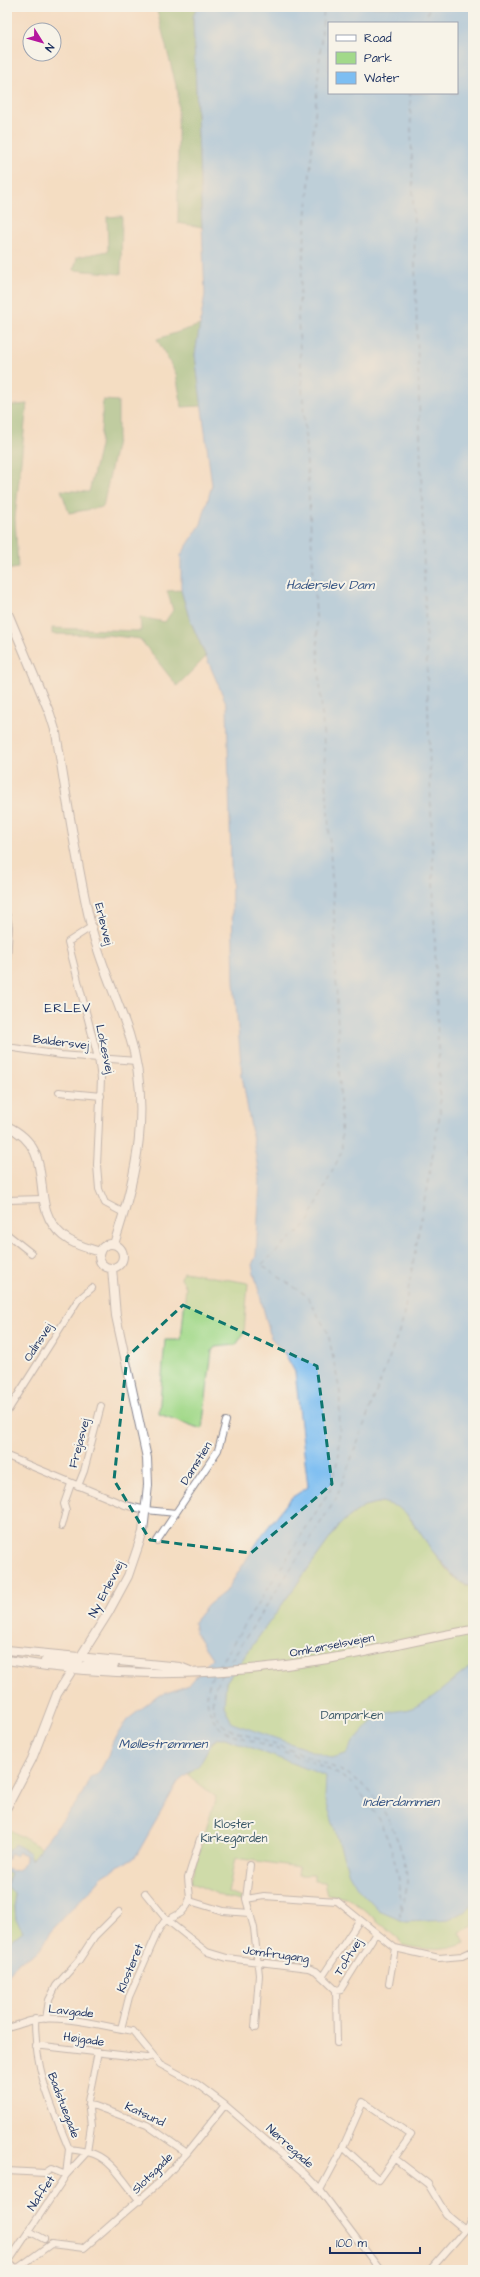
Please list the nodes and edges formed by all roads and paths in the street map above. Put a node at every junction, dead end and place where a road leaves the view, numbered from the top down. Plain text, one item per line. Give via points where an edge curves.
1 (7, 611) edge
2 (7, 916) edge
3 (91, 927) junction
4 (7, 962) edge
5 (7, 1047) edge
6 (98, 1058) junction
7 (136, 1061) junction
8 (59, 1092) dead end
9 (101, 1096) junction
10 (7, 1126) edge
11 (43, 1199) junction
12 (7, 1200) edge
13 (124, 1213) junction
14 (7, 1234) edge
15 (114, 1244) junction
16 (100, 1252) junction
17 (31, 1253) dead end
18 (112, 1268) junction
19 (92, 1288) dead end
20 (101, 1406) dead end
21 (8, 1409) edge
22 (226, 1421) dead end
23 (7, 1456) edge
24 (71, 1484) junction
25 (78, 1486) junction
26 (146, 1510) junction
27 (176, 1513) junction
28 (62, 1526) dead end
29 (157, 1542) dead end
30 (473, 1630) edge
31 (7, 1650) edge
32 (79, 1657) junction
33 (10, 1660) edge
34 (142, 1663) junction
35 (71, 1670) junction
36 (195, 1672) junction
37 (7, 1807) edge
38 (200, 1839) dead end
39 (250, 1865) dead end
40 (145, 1893) dead end
41 (246, 1899) junction
42 (190, 1901) junction
43 (119, 1912) dead end
44 (250, 1913) junction
45 (167, 1920) junction
46 (360, 1921) junction
47 (376, 1932) junction
48 (396, 1948) junction
49 (473, 1951) edge
50 (258, 1962) junction
51 (322, 1977) junction
52 (389, 1984) dead end
53 (336, 1990) junction
54 (35, 2019) junction
55 (46, 2019) junction
56 (8, 2028) edge
57 (255, 2028) dead end
58 (121, 2030) junction
59 (337, 2042) dead end
60 (35, 2045) junction
61 (98, 2052) junction
62 (153, 2056) junction
63 (88, 2105) junction
64 (225, 2105) junction
65 (343, 2147) junction
66 (69, 2149) junction
67 (87, 2152) junction
68 (187, 2153) junction
69 (394, 2158) junction
70 (7, 2171) edge
71 (66, 2175) junction
72 (320, 2190) junction
73 (140, 2201) junction
74 (473, 2217) edge
75 (465, 2230) junction
76 (29, 2231) junction
77 (44, 2239) dead end
78 (84, 2248) joint
79 (7, 2264) edge
80 (17, 2269) edge
81 (380, 2270) edge
82 (430, 2270) edge

1 - 3 street, Erlevvej via 56,733
2 - 4 street
3 - 6 street, Lokesvej via 68,942
3 - 7 street, Erlevvej
5 - 6 street, Baldersvej
6 - 7 street, Baldersvej
6 - 9 street, Lokesvej
7 - 13 street, Erlevvej via 141,1120 134,1176
8 - 9 street
9 - 13 street, Lokesvej via 97,1165 99,1189 105,1203
10 - 11 street via 25,1136 34,1148 40,1165
11 - 12 street
11 - 16 street via 51,1222 64,1237 77,1245
13 - 15 street, Erlevvej
14 - 17 street
15 - 16 street via 104,1246
15 - 18 street via 122,1251 123,1258 119,1265
16 - 18 street via 102,1263
18 - 26 street, Ny Erlevvej via 116,1316 147,1458
19 - 21 street, Odinsvej via 78,1300
20 - 25 street, Frejasvej
22 - 27 street, Damstien via 218,1450
23 - 24 street, Frejasvej
24 - 25 street, Frejasvej
24 - 28 street via 64,1504 66,1511
25 - 26 street, Frejasvej via 125,1505
26 - 27 street
26 - 32 street, Ny Erlevvej via 128,1576 108,1613
27 - 29 street, Damstien
30 - 36 street, Omkørselsvejen via 323,1660 237,1671
31 - 32 street, Omkørselsvejen
32 - 33 street via 70,1662 22,1658
32 - 34 street, Omkørselsvejen
32 - 35 street, Ny Erlevvej
33 - 35 street, Omkørselsvejen
34 - 35 street via 133,1667 90,1664
34 - 36 street, Omkørselsvejen via 180,1667
35 - 36 street, Omkørselsvejen via 137,1674
35 - 37 street, Ny Erlevvej via 57,1694 32,1759
38 - 42 street via 188,1878
39 - 41 street
40 - 45 street
41 - 44 street
41 - 46 street via 264,1896 337,1901
42 - 44 street via 223,1911
42 - 45 street, Klosteret via 181,1913
43 - 55 street via 94,1937 75,1965 56,1986 49,2000
44 - 50 street
45 - 50 street, Jomfrugang via 207,1952 227,1958
45 - 58 street, Klosteret via 155,1936 129,1997
46 - 47 street
46 - 51 street
47 - 48 street
47 - 53 street, Toftvej via 341,1989
48 - 49 street via 439,1958 462,1956
48 - 52 street
50 - 51 street, Jomfrugang via 308,1968
50 - 57 street
51 - 53 street, Jomfrugang
53 - 59 street
54 - 55 street, Lavgade
54 - 56 street, Lavgade
54 - 60 street, Badstuegade
55 - 58 street, Lavgade
58 - 62 street, Lavgade via 133,2031
60 - 61 street, Højgade
60 - 66 street, Badstuegade via 42,2081
61 - 62 street, Højgade via 146,2058
61 - 63 street
62 - 64 street, Nørregade via 160,2064 197,2084
63 - 67 street via 91,2126
63 - 68 street, Katsund via 147,2125
64 - 68 street, Slotsgade
64 - 72 street, Nørregade
65 - 69 street via 379,2180
65 - 69 street via 363,2102 411,2135
65 - 72 street
66 - 67 street
66 - 71 street, Naffet
67 - 71 street, Naffet
67 - 73 street via 114,2169
68 - 73 street, Slotsgade
69 - 75 street via 428,2184 446,2214
70 - 71 street, Naffet via 45,2173 51,2170
71 - 76 street, Naffet
72 - 81 street, Nørregade
73 - 78 street, Slotsgade
74 - 75 street
75 - 82 street
76 - 77 street
76 - 79 street, Naffet
78 - 80 street, Naffet via 51,2244
79 - 80 street, Naffet

